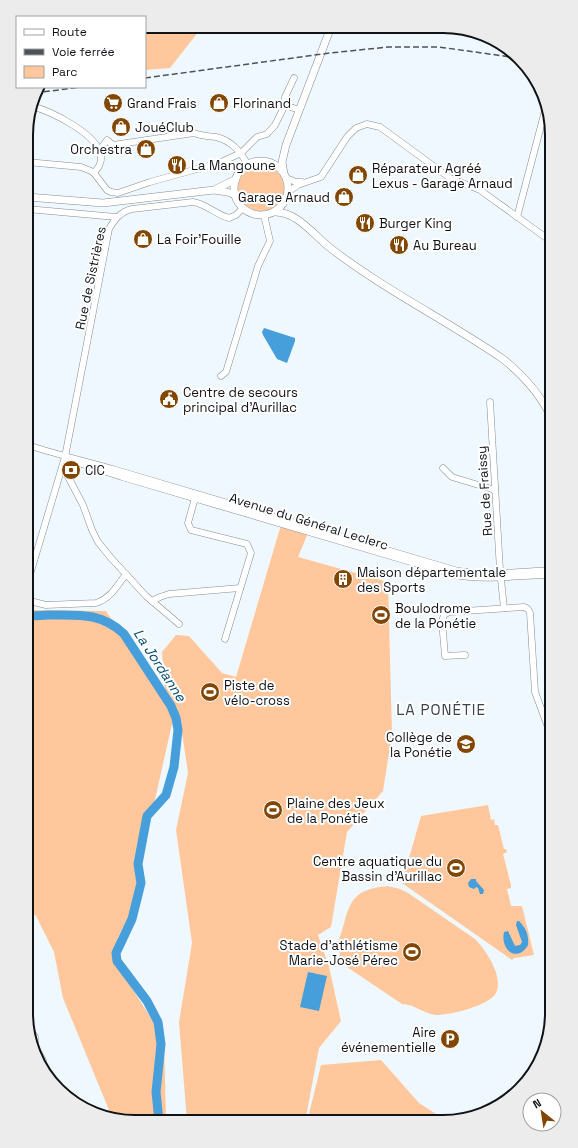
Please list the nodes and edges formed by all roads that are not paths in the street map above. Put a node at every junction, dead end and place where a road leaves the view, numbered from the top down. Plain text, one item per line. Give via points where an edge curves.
1 (329, 33) edge
2 (294, 78) dead end
3 (285, 105) junction
4 (37, 108) edge
5 (299, 110) junction
6 (543, 117) edge
7 (286, 145) junction
8 (100, 150) junction
9 (241, 153) junction
10 (268, 162) junction
11 (33, 163) edge
12 (248, 165) junction
13 (94, 173) junction
14 (285, 176) junction
15 (236, 179) junction
16 (312, 181) junction
17 (214, 190) junction
18 (236, 195) junction
19 (287, 195) junction
20 (33, 197) edge
21 (243, 208) junction
22 (33, 210) edge
23 (274, 212) junction
24 (264, 215) junction
25 (517, 216) junction
26 (116, 217) junction
27 (294, 217) junction
28 (545, 237) edge
29 (221, 376) dead end
30 (490, 402) dead end
31 (545, 406) edge
32 (33, 447) edge
33 (66, 457) junction
34 (63, 467) junction
35 (443, 468) dead end
36 (495, 490) junction
37 (196, 498) junction
38 (33, 565) edge
39 (545, 571) edge
40 (126, 574) junction
41 (501, 575) junction
42 (545, 575) edge
43 (240, 588) junction
44 (33, 602) edge
45 (152, 602) junction
46 (504, 608) junction
47 (179, 624) dead end
48 (225, 638) dead end
49 (464, 655) dead end
50 (545, 719) edge

1 - 5 main road
2 - 3 street via 285,97
3 - 5 street
3 - 9 street via 275,125 267,134 257,137
4 - 8 street via 72,124
5 - 7 main road
6 - 25 street
7 - 10 main road via 278,157
7 - 14 main road via 282,162
8 - 9 street via 107,140 113,145 190,133 224,140
8 - 13 street via 102,158
9 - 12 street
9 - 13 street via 219,163 118,193 107,190
10 - 12 main road
10 - 14 main road
11 - 13 street via 81,167
12 - 15 main road
14 - 16 street via 296,182
14 - 19 main road
15 - 17 main road
15 - 18 main road
16 - 19 street via 298,185
16 - 25 street via 326,171 347,137 356,128 367,124 380,127 450,178 480,190
17 - 18 main road
17 - 20 main road via 103,203
18 - 21 main road
19 - 23 main road
19 - 27 main road
21 - 24 main road
21 - 26 street, Rue de Sistrières via 232,218 227,218 193,202 126,210
22 - 26 street
23 - 24 main road
23 - 27 main road via 285,212
24 - 29 street via 270,241 258,266 226,372
25 - 28 street
26 - 33 street, Rue de Sistrières via 109,229
27 - 31 main road via 352,264 503,359 516,370
30 - 36 street, Rue de Fraissy
32 - 33 street, Avenue du Général Leclerc
33 - 34 street, Rue de Sistrières
33 - 37 street, Avenue du Général Leclerc via 74,462
33 - 41 street, Avenue du Général Leclerc via 458,571
34 - 38 street, Rue de Sistrières
34 - 40 street via 83,505 98,542
35 - 36 street via 452,477
36 - 41 street, Rue de Fraissy
37 - 41 street, Avenue du Général Leclerc via 443,572 469,578
37 - 43 street via 188,523 191,530 247,544 251,553
39 - 41 street, Avenue du Général Leclerc
40 - 44 street via 111,595 96,603 46,605
40 - 45 street
41 - 42 street, Avenue du Général Leclerc
41 - 46 street, Rue de Fraissy
43 - 45 street via 169,594
43 - 48 street
45 - 47 street
46 - 49 street via 449,612 444,615 442,620 445,656
46 - 50 street via 524,607 530,613 535,692

